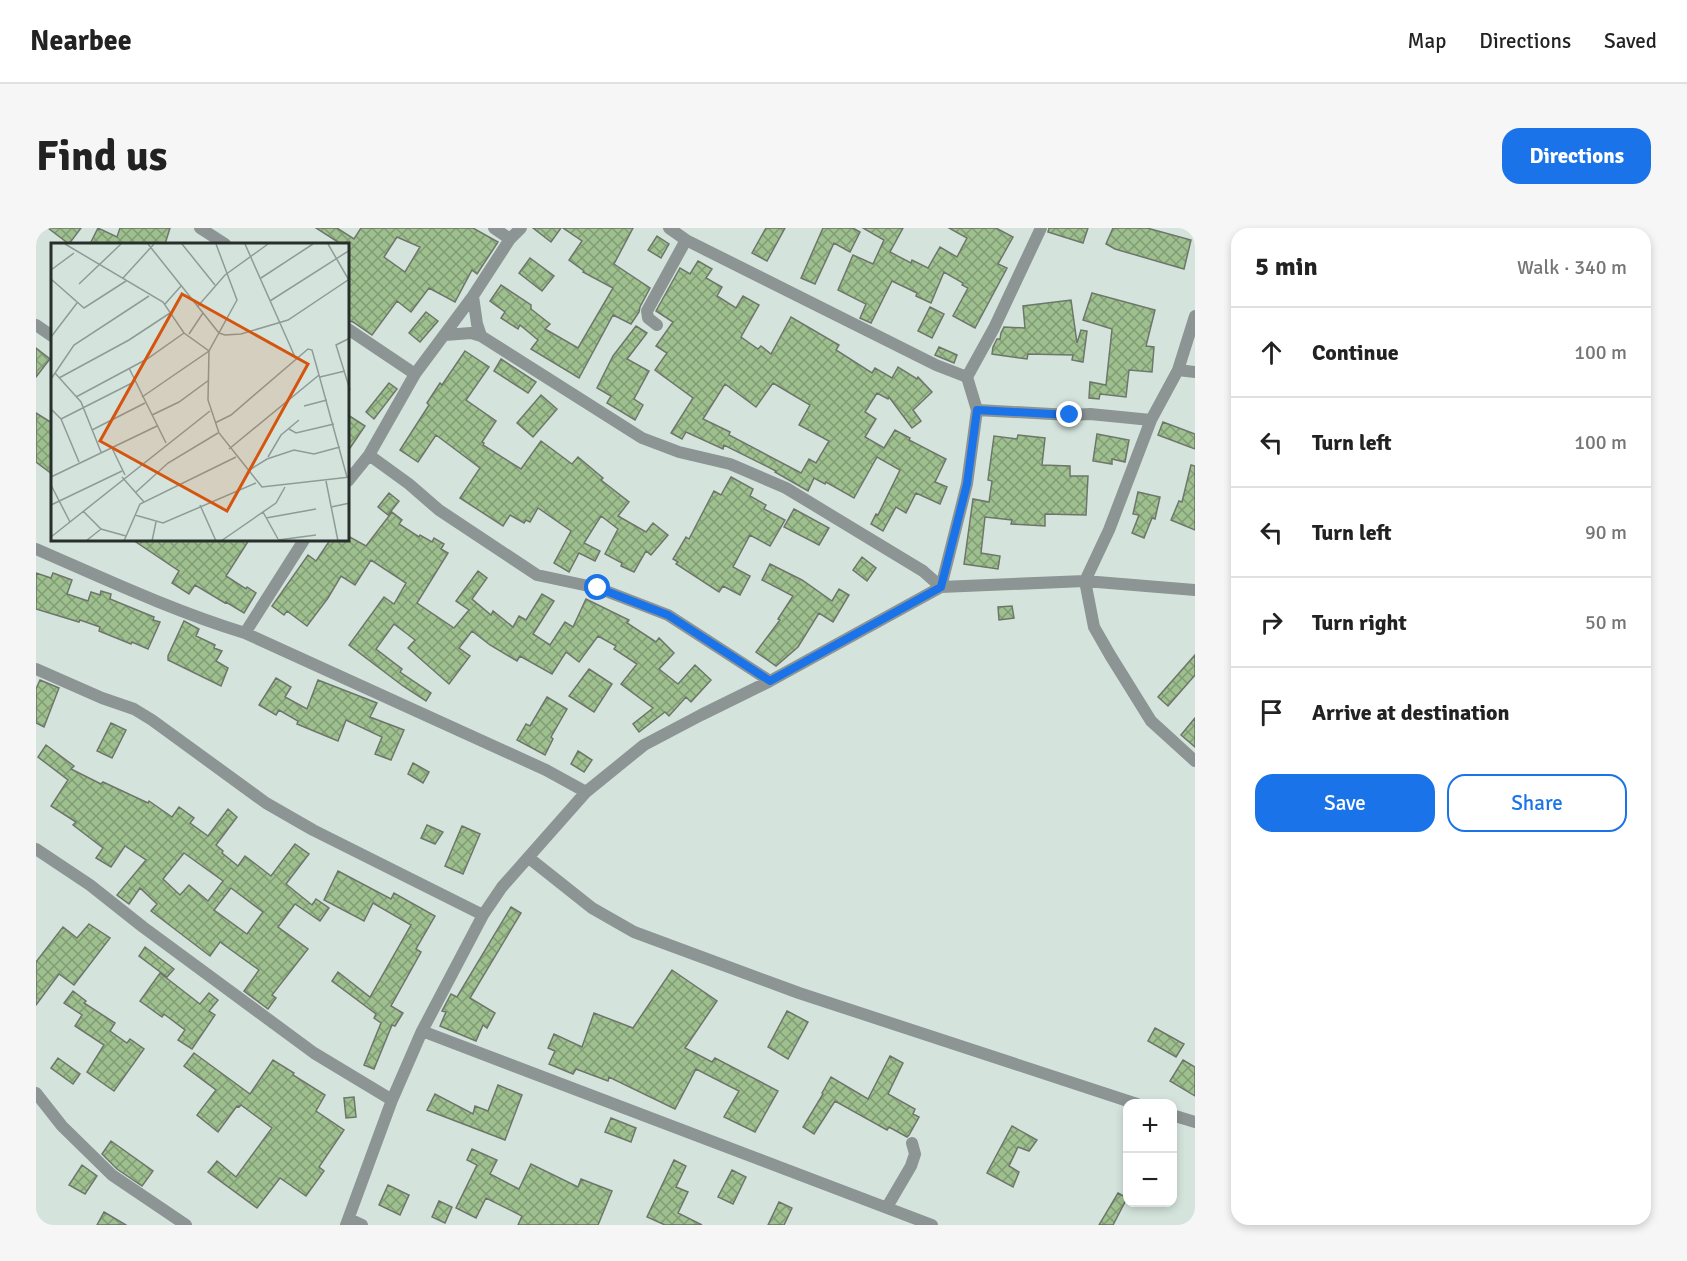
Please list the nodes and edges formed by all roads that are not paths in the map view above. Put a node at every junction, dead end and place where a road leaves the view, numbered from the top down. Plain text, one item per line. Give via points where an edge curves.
1 (200, 228) edge
2 (494, 228) edge
3 (521, 228) edge
4 (669, 228) edge
5 (1041, 228) edge
6 (510, 239) junction
7 (686, 240) junction
8 (223, 243) edge
9 (473, 296) junction
10 (1195, 316) edge
11 (36, 325) edge
12 (657, 325) dead end
13 (350, 329) edge
14 (51, 335) edge
15 (445, 335) junction
16 (481, 336) junction
17 (1178, 370) junction
18 (1195, 372) edge
19 (415, 374) junction
20 (967, 377) junction
21 (977, 410) junction
22 (1152, 420) junction
23 (369, 455) junction
24 (350, 479) edge
25 (303, 542) edge
26 (36, 549) edge
27 (1085, 581) junction
28 (941, 587) junction
29 (1195, 590) edge
30 (245, 633) junction
31 (36, 669) edge
32 (770, 681) junction
33 (1195, 761) edge
34 (586, 792) junction
35 (36, 849) edge
36 (529, 858) junction
37 (483, 915) junction
38 (422, 1031) junction
39 (36, 1093) edge
40 (1123, 1099) edge
41 (392, 1100) junction
42 (1177, 1116) edge
43 (1195, 1122) edge
44 (912, 1143) dead end
45 (886, 1207) junction
46 (348, 1222) edge
47 (186, 1225) edge
48 (362, 1225) edge
49 (932, 1225) edge

1 - 8 street
2 - 6 street
3 - 6 street
4 - 7 street
5 - 20 street
6 - 9 street
7 - 12 street via 647,311 648,318
7 - 20 street
9 - 15 street
9 - 16 street
10 - 17 street
11 - 14 street
13 - 19 street
15 - 16 street
15 - 19 street
16 - 28 street via 642,438 729,464 786,488 923,571
17 - 18 street
17 - 22 street
19 - 23 street
20 - 21 street
21 - 22 street
21 - 28 street via 967,484
22 - 27 street
23 - 24 street
23 - 32 street via 439,510 537,575 598,588 668,615
25 - 30 street
26 - 30 street via 157,602
27 - 28 street
27 - 29 street
27 - 33 street via 1094,627 1110,655 1151,721
28 - 32 street
30 - 34 street via 546,770
31 - 37 street via 134,709 266,803
32 - 34 street via 644,745
34 - 36 street
35 - 41 street via 314,1053
36 - 37 street
36 - 40 street via 592,908 634,932 799,993
37 - 38 street
38 - 41 street
38 - 45 street
39 - 47 street via 62,1126 112,1175
41 - 46 street
42 - 43 street
44 - 45 street via 915,1154 911,1166
45 - 49 street
46 - 48 street

